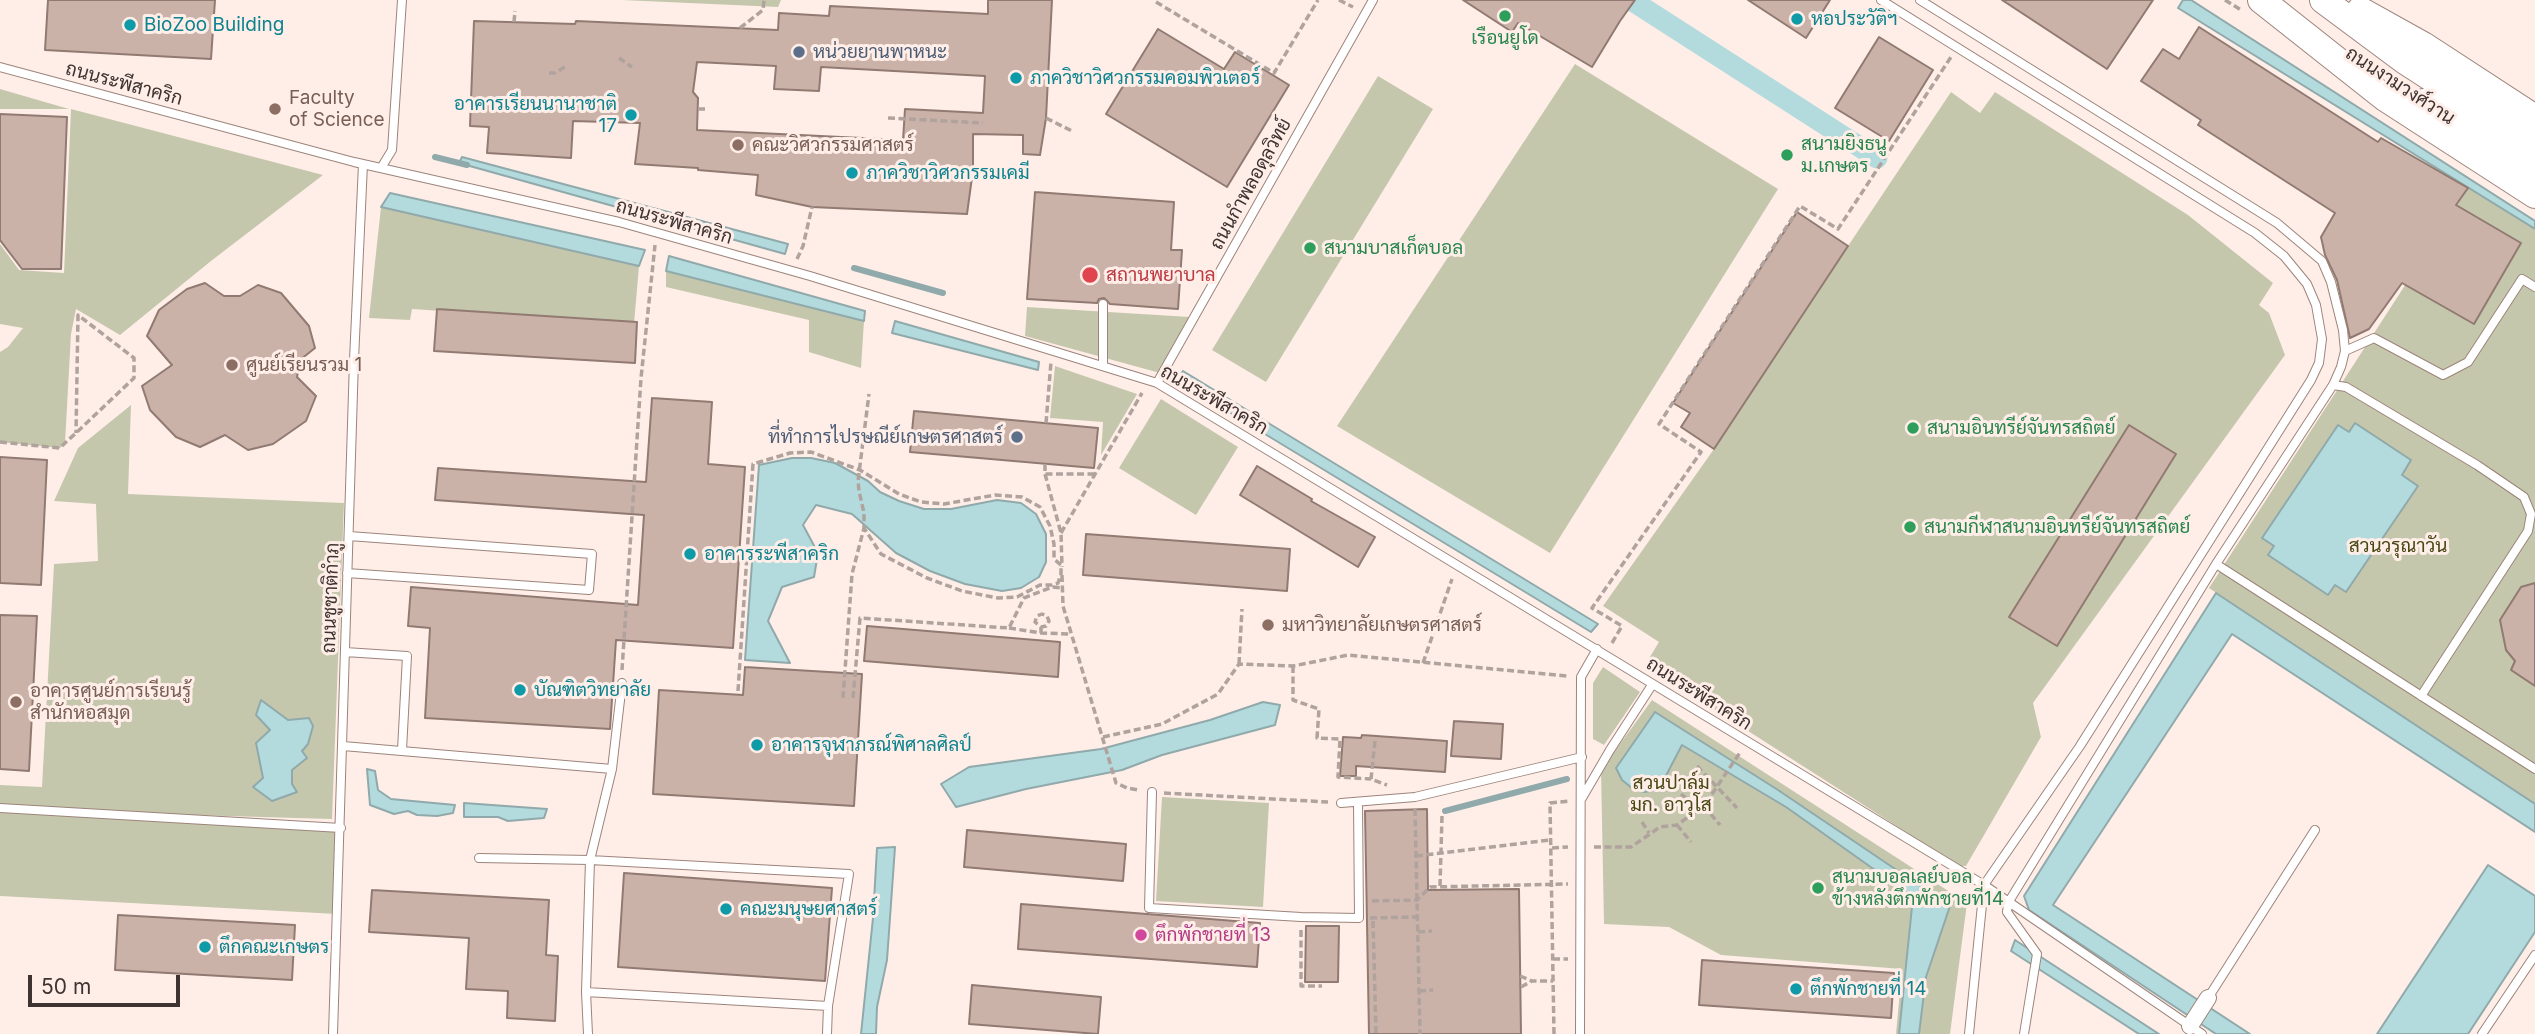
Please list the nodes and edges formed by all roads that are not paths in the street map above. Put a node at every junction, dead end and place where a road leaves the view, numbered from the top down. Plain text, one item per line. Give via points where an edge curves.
1 (402, 0) edge
2 (1373, 0) edge
3 (1881, 0) edge
4 (1920, 0) edge
5 (2261, 0) edge
6 (2266, 0) edge
7 (2323, 0) edge
8 (2343, 0) edge
9 (0, 67) edge
10 (2535, 118) edge
11 (2473, 120) junction
12 (2535, 145) edge
13 (363, 164) junction
14 (381, 168) junction
15 (2535, 172) edge
16 (2535, 195) edge
17 (2535, 287) edge
18 (1102, 304) dead end
19 (2345, 351) junction
20 (1103, 365) junction
21 (1157, 383) junction
22 (2333, 384) junction
23 (349, 536) junction
24 (2216, 564) junction
25 (348, 573) junction
26 (1597, 649) junction
27 (345, 652) junction
28 (622, 683) road end
29 (1652, 685) junction
30 (2421, 696) junction
31 (343, 746) junction
32 (401, 750) junction
33 (1582, 757) junction
34 (611, 769) junction
35 (2535, 769) edge
36 (1152, 792) road end
37 (1581, 799) junction
38 (1358, 802) junction
39 (1340, 803) road end
40 (0, 808) edge
41 (341, 828) junction
42 (2315, 830) dead end
43 (479, 858) dead end
44 (590, 860) junction
45 (1983, 885) junction
46 (2008, 903) junction
47 (2535, 955) edge
48 (586, 992) junction
49 (2208, 998) joint
50 (828, 1006) junction
51 (2195, 1027) edge
52 (333, 1034) edge
53 (588, 1034) edge
54 (827, 1034) edge
55 (1580, 1034) edge
56 (1969, 1034) edge
57 (2024, 1034) edge
58 (2482, 1034) edge

1 - 14 lane via 392,150
2 - 21 lane, ถนนกำพลอดุลวิทย์
3 - 45 lane via 2255,233 2284,256 2307,284 2322,339 2311,380 2080,746
4 - 19 lane via 2277,223 2315,254 2331,282
5 - 16 main road via 2385,98
6 - 11 main road, ถนนงามวงศ์วาน
7 - 11 main road, ถนนงามวงศ์วาน via 2405,61
8 - 10 main road via 2423,45
9 - 13 lane, ถนนระพีสาคริก
11 - 12 main road, ถนนงามวงศ์วาน
11 - 15 main road, ถนนงามวงศ์วาน
13 - 14 lane, ถนนระพีสาคริก
13 - 23 lane, ถนนชูชาติกำภู
14 - 20 lane, ถนนระพีสาคริก via 620,222
17 - 19 lane via 2522,279 2468,362 2443,375 2374,338
18 - 20 lane
19 - 22 lane
20 - 21 lane, ถนนระพีสาคริก
21 - 26 lane, ถนนระพีสาคริก
22 - 24 lane
22 - 30 lane via 2346,387 2477,465 2524,497 2531,514 2528,531
23 - 25 lane, ถนนชูชาติกำภู
23 - 25 lane via 592,554 589,590
24 - 30 lane
24 - 46 lane
25 - 27 lane, ถนนชูชาติกำภู
26 - 29 lane, ถนนระพีสาคริก
26 - 33 lane via 1581,677
27 - 31 lane, ถนนชูชาติกำภู
27 - 32 lane via 407,656
28 - 34 lane
29 - 37 lane
29 - 45 lane, ถนนระพีสาคริก
30 - 35 lane
31 - 32 lane
31 - 41 lane, ถนนชูชาติกำภู
32 - 34 lane
33 - 37 lane
33 - 38 lane via 1415,797
34 - 44 lane
36 - 38 lane via 1149,908 1301,917 1359,918
37 - 55 lane
38 - 39 lane
40 - 41 lane
41 - 52 lane, ถนนชูชาติกำภู
42 - 49 lane
43 - 44 lane
44 - 48 lane
44 - 50 lane via 849,874
45 - 46 lane, ถนนระพีสาคริก
45 - 56 lane
46 - 51 lane, ถนนระพีสาคริก
46 - 57 lane via 2007,912 2037,954
47 - 58 lane
48 - 50 lane
48 - 53 lane
49 - 51 street
50 - 54 lane

